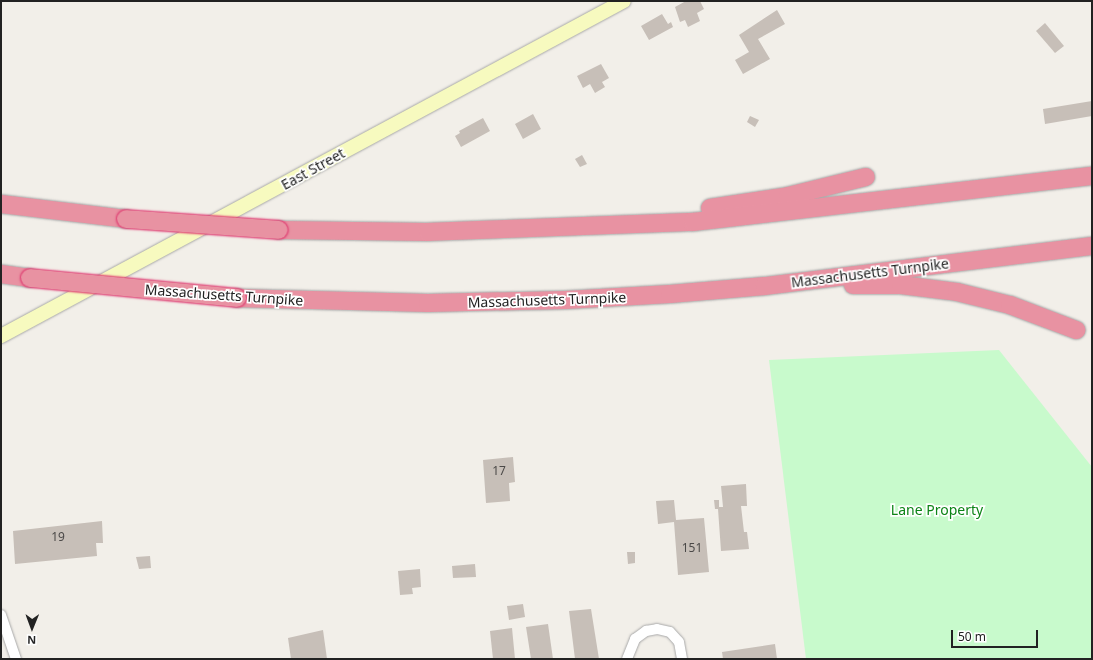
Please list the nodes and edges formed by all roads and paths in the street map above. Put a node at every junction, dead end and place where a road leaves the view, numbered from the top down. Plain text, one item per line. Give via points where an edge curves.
1 (624, 1) edge
2 (1092, 176) edge
3 (866, 177) dead end
4 (1, 204) edge
5 (563, 229) junction
6 (1092, 246) edge
7 (1, 274) edge
8 (780, 284) junction
9 (1076, 330) dead end
10 (1, 336) edge
11 (1, 616) edge
12 (16, 659) edge
13 (627, 659) edge
14 (682, 659) edge

1 - 10 main road, East Street
2 - 5 highway via 693,222
3 - 5 highway via 788,196
4 - 5 highway, bridge via 126,219 279,230 428,232
6 - 8 highway, Massachusetts Turnpike
7 - 8 highway, Massachusetts Turnpike, bridge via 237,298 389,303 550,301 677,294
8 - 9 highway via 929,287 1010,305
11 - 12 street
13 - 14 street via 635,639 646,631 657,629 670,632 679,642

